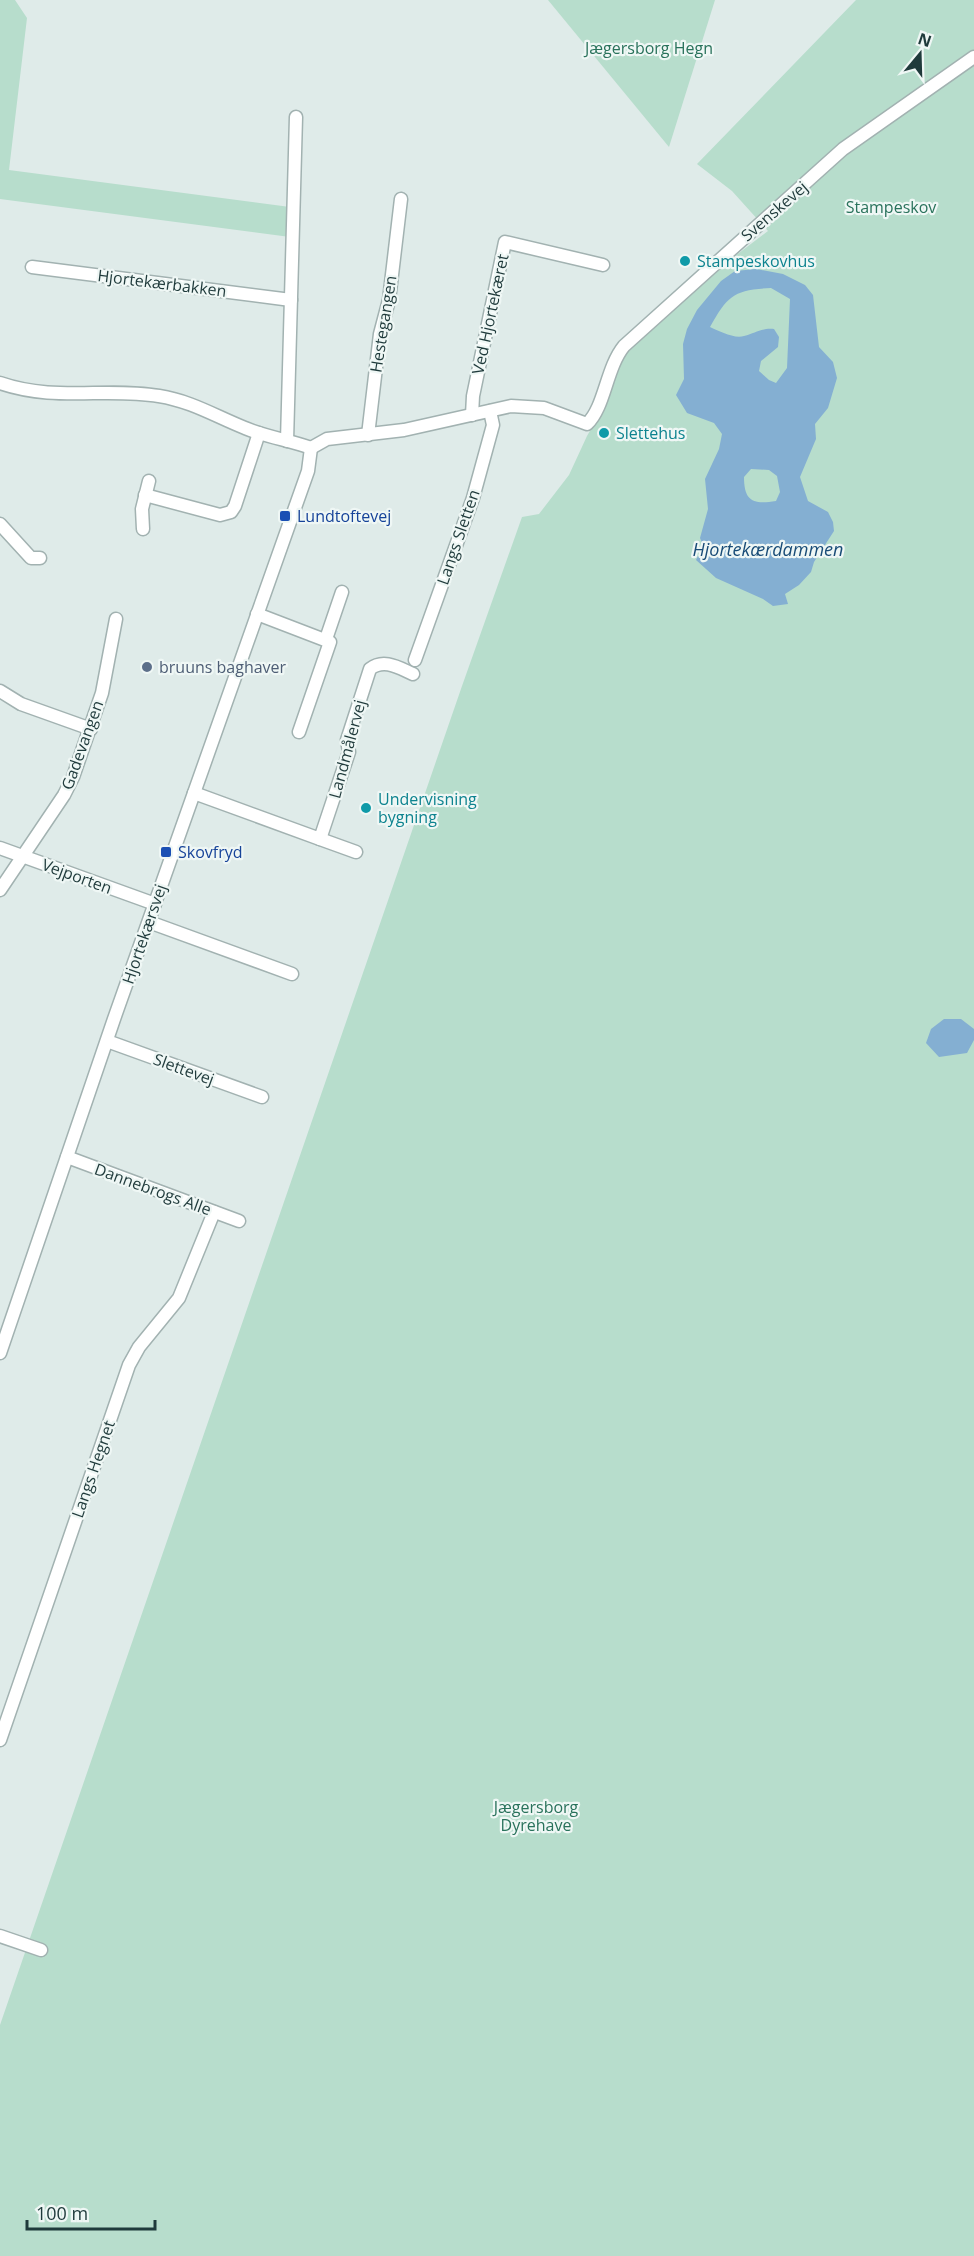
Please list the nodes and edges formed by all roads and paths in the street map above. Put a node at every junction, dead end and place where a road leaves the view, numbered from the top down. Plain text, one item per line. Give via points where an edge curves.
1 (974, 57) edge
2 (296, 117) dead end
3 (396, 207) dead end
4 (603, 265) dead end
5 (32, 267) dead end
6 (291, 300) junction
7 (0, 383) edge
8 (490, 411) junction
9 (472, 415) junction
10 (259, 433) junction
11 (368, 435) junction
12 (287, 441) junction
13 (310, 448) junction
14 (149, 481) dead end
15 (145, 495) junction
16 (0, 524) edge
17 (143, 529) dead end
18 (40, 558) dead end
19 (342, 592) dead end
20 (257, 614) junction
21 (117, 619) dead end
22 (326, 639) junction
23 (415, 660) dead end
24 (413, 674) dead end
25 (0, 691) edge
26 (91, 729) junction
27 (299, 732) dead end
28 (194, 793) junction
29 (320, 839) junction
30 (0, 848) edge
31 (356, 852) dead end
32 (23, 856) junction
33 (0, 890) edge
34 (155, 904) junction
35 (149, 922) junction
36 (292, 974) dead end
37 (107, 1041) junction
38 (262, 1097) dead end
39 (67, 1158) junction
40 (214, 1212) junction
41 (239, 1221) dead end
42 (0, 1353) edge
43 (0, 1740) edge
44 (0, 1936) edge
45 (41, 1950) dead end

1 - 8 street, Svenskevej via 843,149 624,346 587,424 528,406
2 - 6 street
3 - 11 street, Hestegangen via 389,300 380,334
4 - 9 street, Ved Hjortekæret via 505,242
5 - 6 street, Hjortekærbakken
6 - 12 street
7 - 10 street via 47,394 157,396 199,406
8 - 9 street
8 - 23 street, Langs Sletten via 493,425 473,498
9 - 11 street
10 - 12 street
10 - 15 street via 235,506 226,514
11 - 13 street via 327,439
12 - 13 street
13 - 20 street, Hjortekærsvej via 308,471
14 - 15 street
15 - 17 street
16 - 18 street via 31,558
19 - 22 street
20 - 22 street
20 - 28 street, Hjortekærsvej
21 - 26 street, Gadevangen
22 - 27 street via 330,642
24 - 29 street, Landmålervej via 386,664 370,669 347,740 349,752
25 - 26 street via 21,704
26 - 32 street, Gadevangen via 64,795
28 - 29 street
28 - 34 street, Hjortekærsvej
29 - 31 street
30 - 32 street, Vejporten
32 - 33 street, Gadevangen
32 - 34 street, Vejporten
34 - 35 street, Hjortekærsvej
35 - 36 street
35 - 37 street, Hjortekærsvej
37 - 38 street, Slettevej
37 - 39 street, Hjortekærsvej
39 - 40 street, Dannebrogs Alle
39 - 42 street, Hjortekærsvej
40 - 41 street, Dannebrogs Alle
40 - 43 street, Langs Hegnet via 179,1298 129,1365
44 - 45 street

